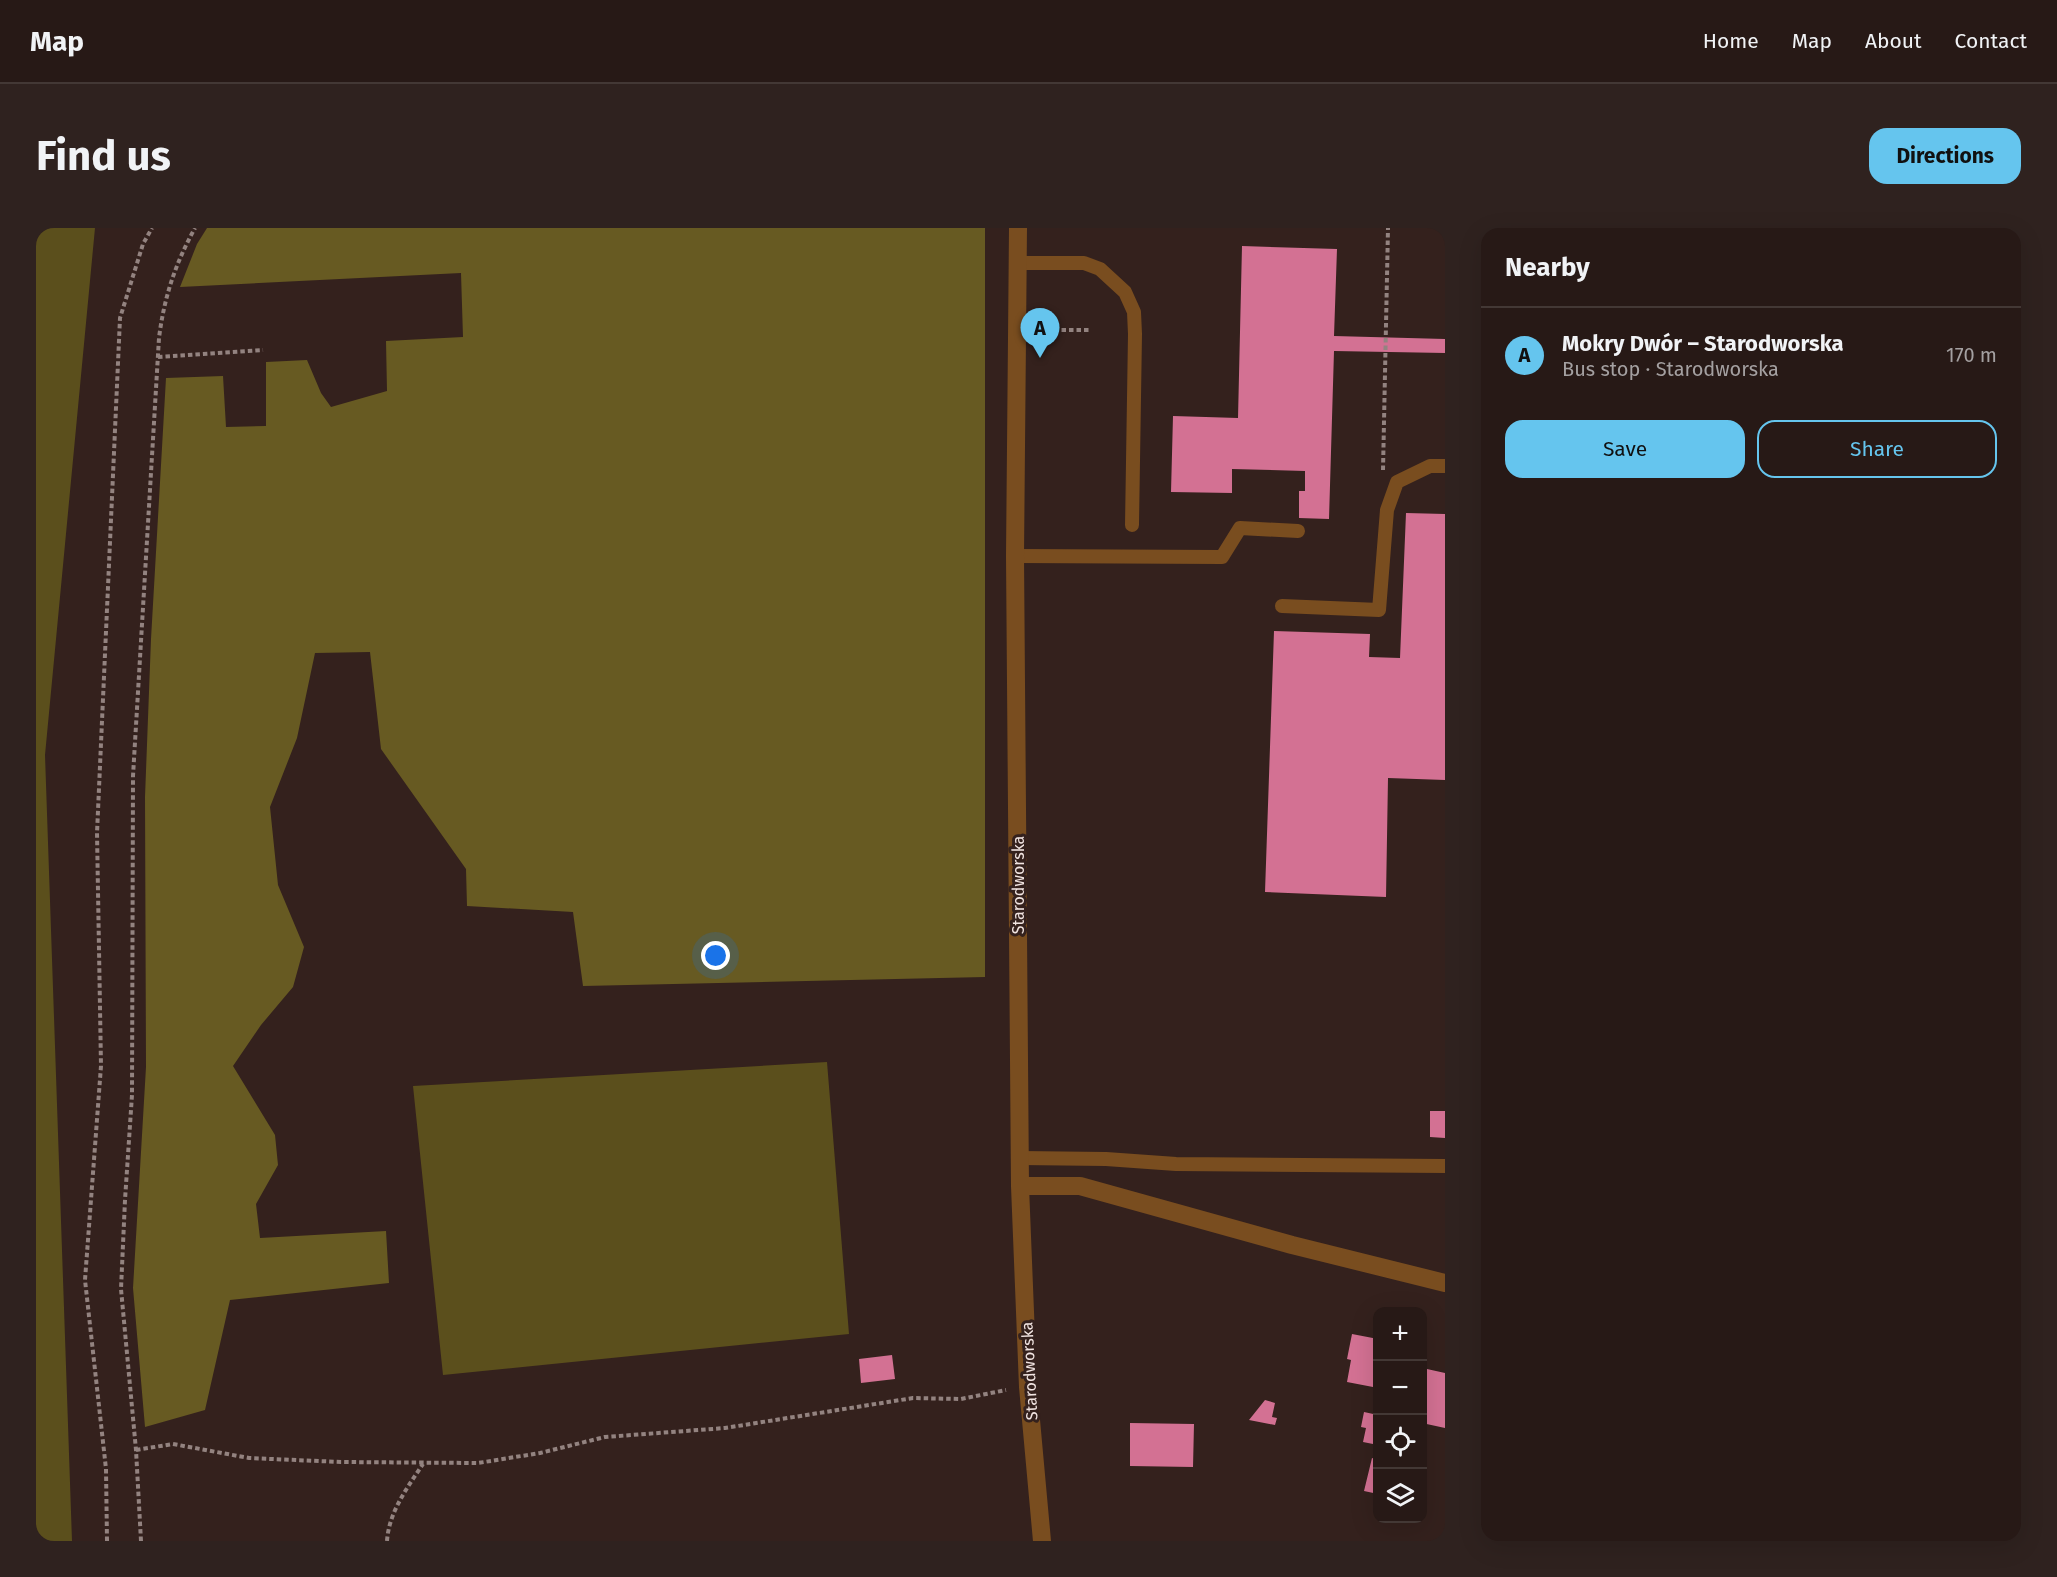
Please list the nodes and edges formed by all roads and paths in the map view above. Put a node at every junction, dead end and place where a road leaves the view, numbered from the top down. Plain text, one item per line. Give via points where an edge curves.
1 (152, 228) edge
2 (195, 228) edge
3 (1018, 228) edge
4 (1388, 228) edge
5 (1018, 263) junction
6 (1032, 330) dead end
7 (1091, 330) dead end
8 (263, 350) dead end
9 (158, 357) junction
10 (1445, 466) edge
11 (1397, 482) junction
12 (1132, 525) dead end
13 (1298, 531) dead end
14 (1015, 556) junction
15 (1281, 606) dead end
16 (1020, 1158) junction
17 (1445, 1166) edge
18 (1020, 1186) junction
19 (1445, 1283) edge
20 (1028, 1387) junction
21 (136, 1450) junction
22 (423, 1464) junction
23 (107, 1541) edge
24 (141, 1541) edge
25 (387, 1541) edge
26 (1041, 1541) edge

1 - 23 path via 143,244 120,318 97,833 101,1066 84,1280 106,1469
2 - 9 path via 163,307
3 - 5 street, Starodworska
4 - 11 path via 1381,469
5 - 12 lane via 1084,263 1100,269 1125,292 1134,312
5 - 14 street, Starodworska
6 - 7 path
8 - 9 path
9 - 21 path via 133,776 132,1095 121,1288
10 - 11 lane via 1430,466
11 - 15 lane via 1387,510 1379,610
13 - 14 lane via 1240,528 1222,557
14 - 16 street, Starodworska
16 - 17 lane via 1176,1164
16 - 18 street, Starodworska
18 - 19 street via 1080,1186
18 - 20 street, Starodworska
20 - 22 path via 961,1399 913,1398 725,1428 605,1437 478,1463
20 - 26 street, Starodworska
21 - 22 path via 173,1444 249,1458
21 - 24 path
22 - 25 path via 388,1524

